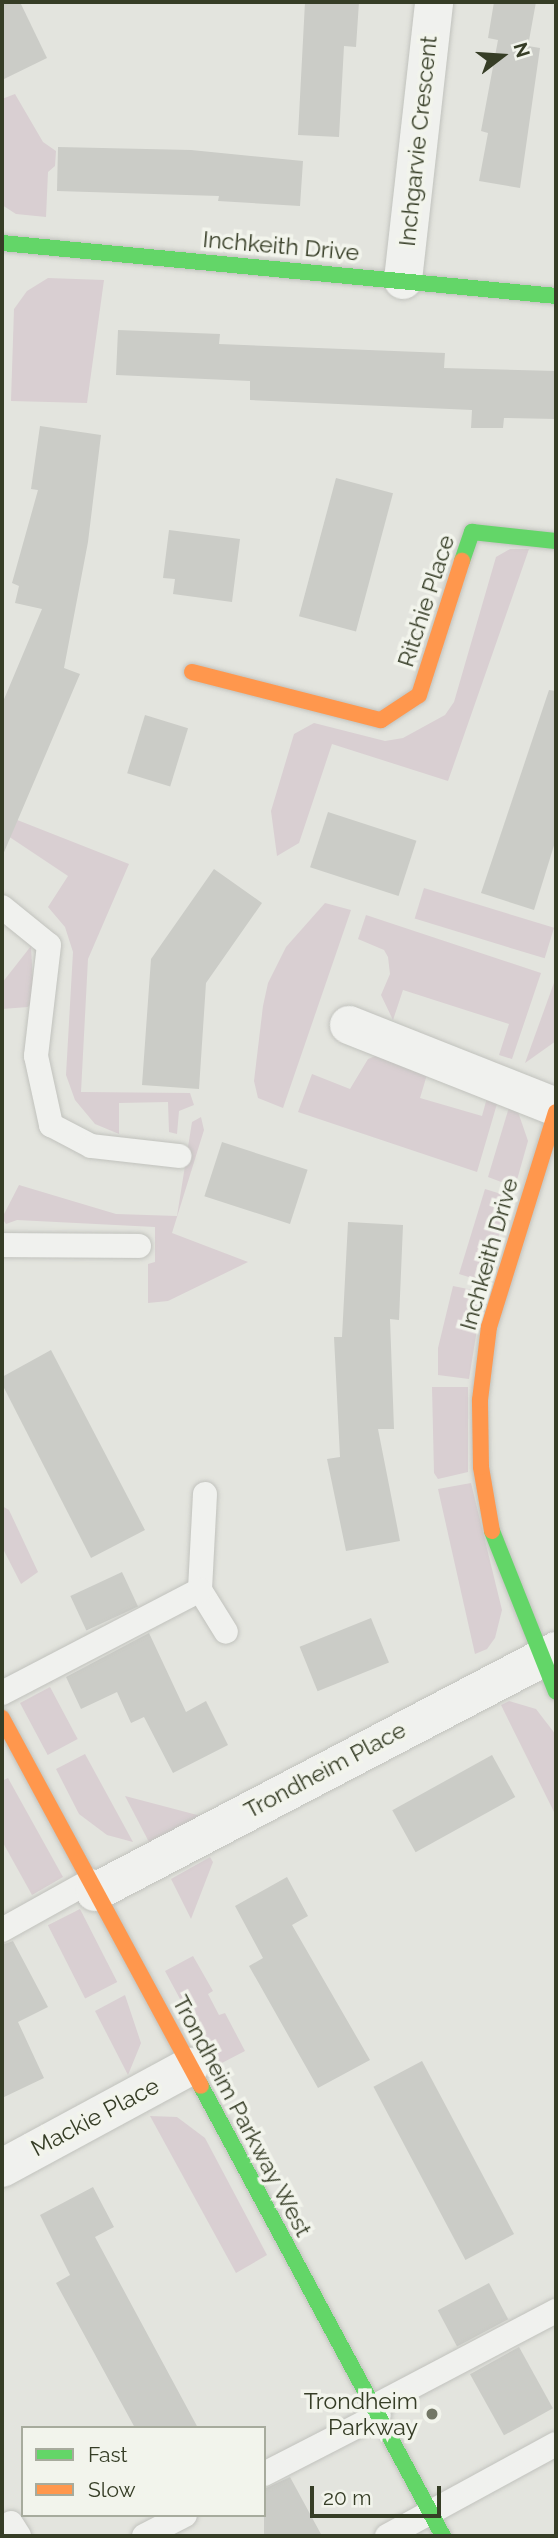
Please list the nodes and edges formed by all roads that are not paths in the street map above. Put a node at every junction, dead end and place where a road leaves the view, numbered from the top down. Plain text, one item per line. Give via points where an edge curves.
1 (434, 2) edge
2 (2, 243) edge
3 (402, 280) junction
4 (556, 296) edge
5 (556, 541) edge
6 (192, 672) dead end
7 (2, 907) edge
8 (350, 1021) dead end
9 (556, 1109) edge
10 (179, 1156) dead end
11 (2, 1245) edge
12 (139, 1246) dead end
13 (205, 1494) dead end
14 (200, 1590) junction
15 (226, 1632) dead end
16 (548, 1655) edge
17 (556, 1692) edge
18 (2, 1693) edge
19 (2, 1718) edge
20 (93, 1886) junction
21 (2, 1930) edge
22 (189, 2067) junction
23 (2, 2168) edge
24 (556, 2311) edge
25 (376, 2411) junction
26 (556, 2444) edge
27 (266, 2473) edge
28 (430, 2512) junction
29 (181, 2517) edge
30 (144, 2536) edge
31 (387, 2536) edge
32 (443, 2536) edge

1 - 3 street, Inchgarvie Crescent
2 - 3 street, Inchkeith Drive
3 - 4 street, Inchkeith Drive
5 - 6 street, Ritchie Place via 472,532 419,695 381,720
7 - 10 lane via 49,945 36,1056 51,1125 91,1146
8 - 9 street
9 - 16 street, Inchkeith Drive via 489,1327 480,1400 481,1467 491,1528
11 - 12 lane
13 - 14 lane
14 - 15 lane
14 - 18 lane
16 - 17 street, Inchkeith Drive
16 - 20 street, Trondheim Place
19 - 20 street, Trondheim Parkway West
20 - 21 lane
20 - 22 street, Trondheim Parkway West
22 - 23 street, Mackie Place
22 - 25 street, Trondheim Parkway West
24 - 25 lane
25 - 27 lane
25 - 28 street, Trondheim Parkway West
26 - 28 lane
28 - 31 lane
28 - 32 street, Trondheim Parkway West
29 - 30 lane

